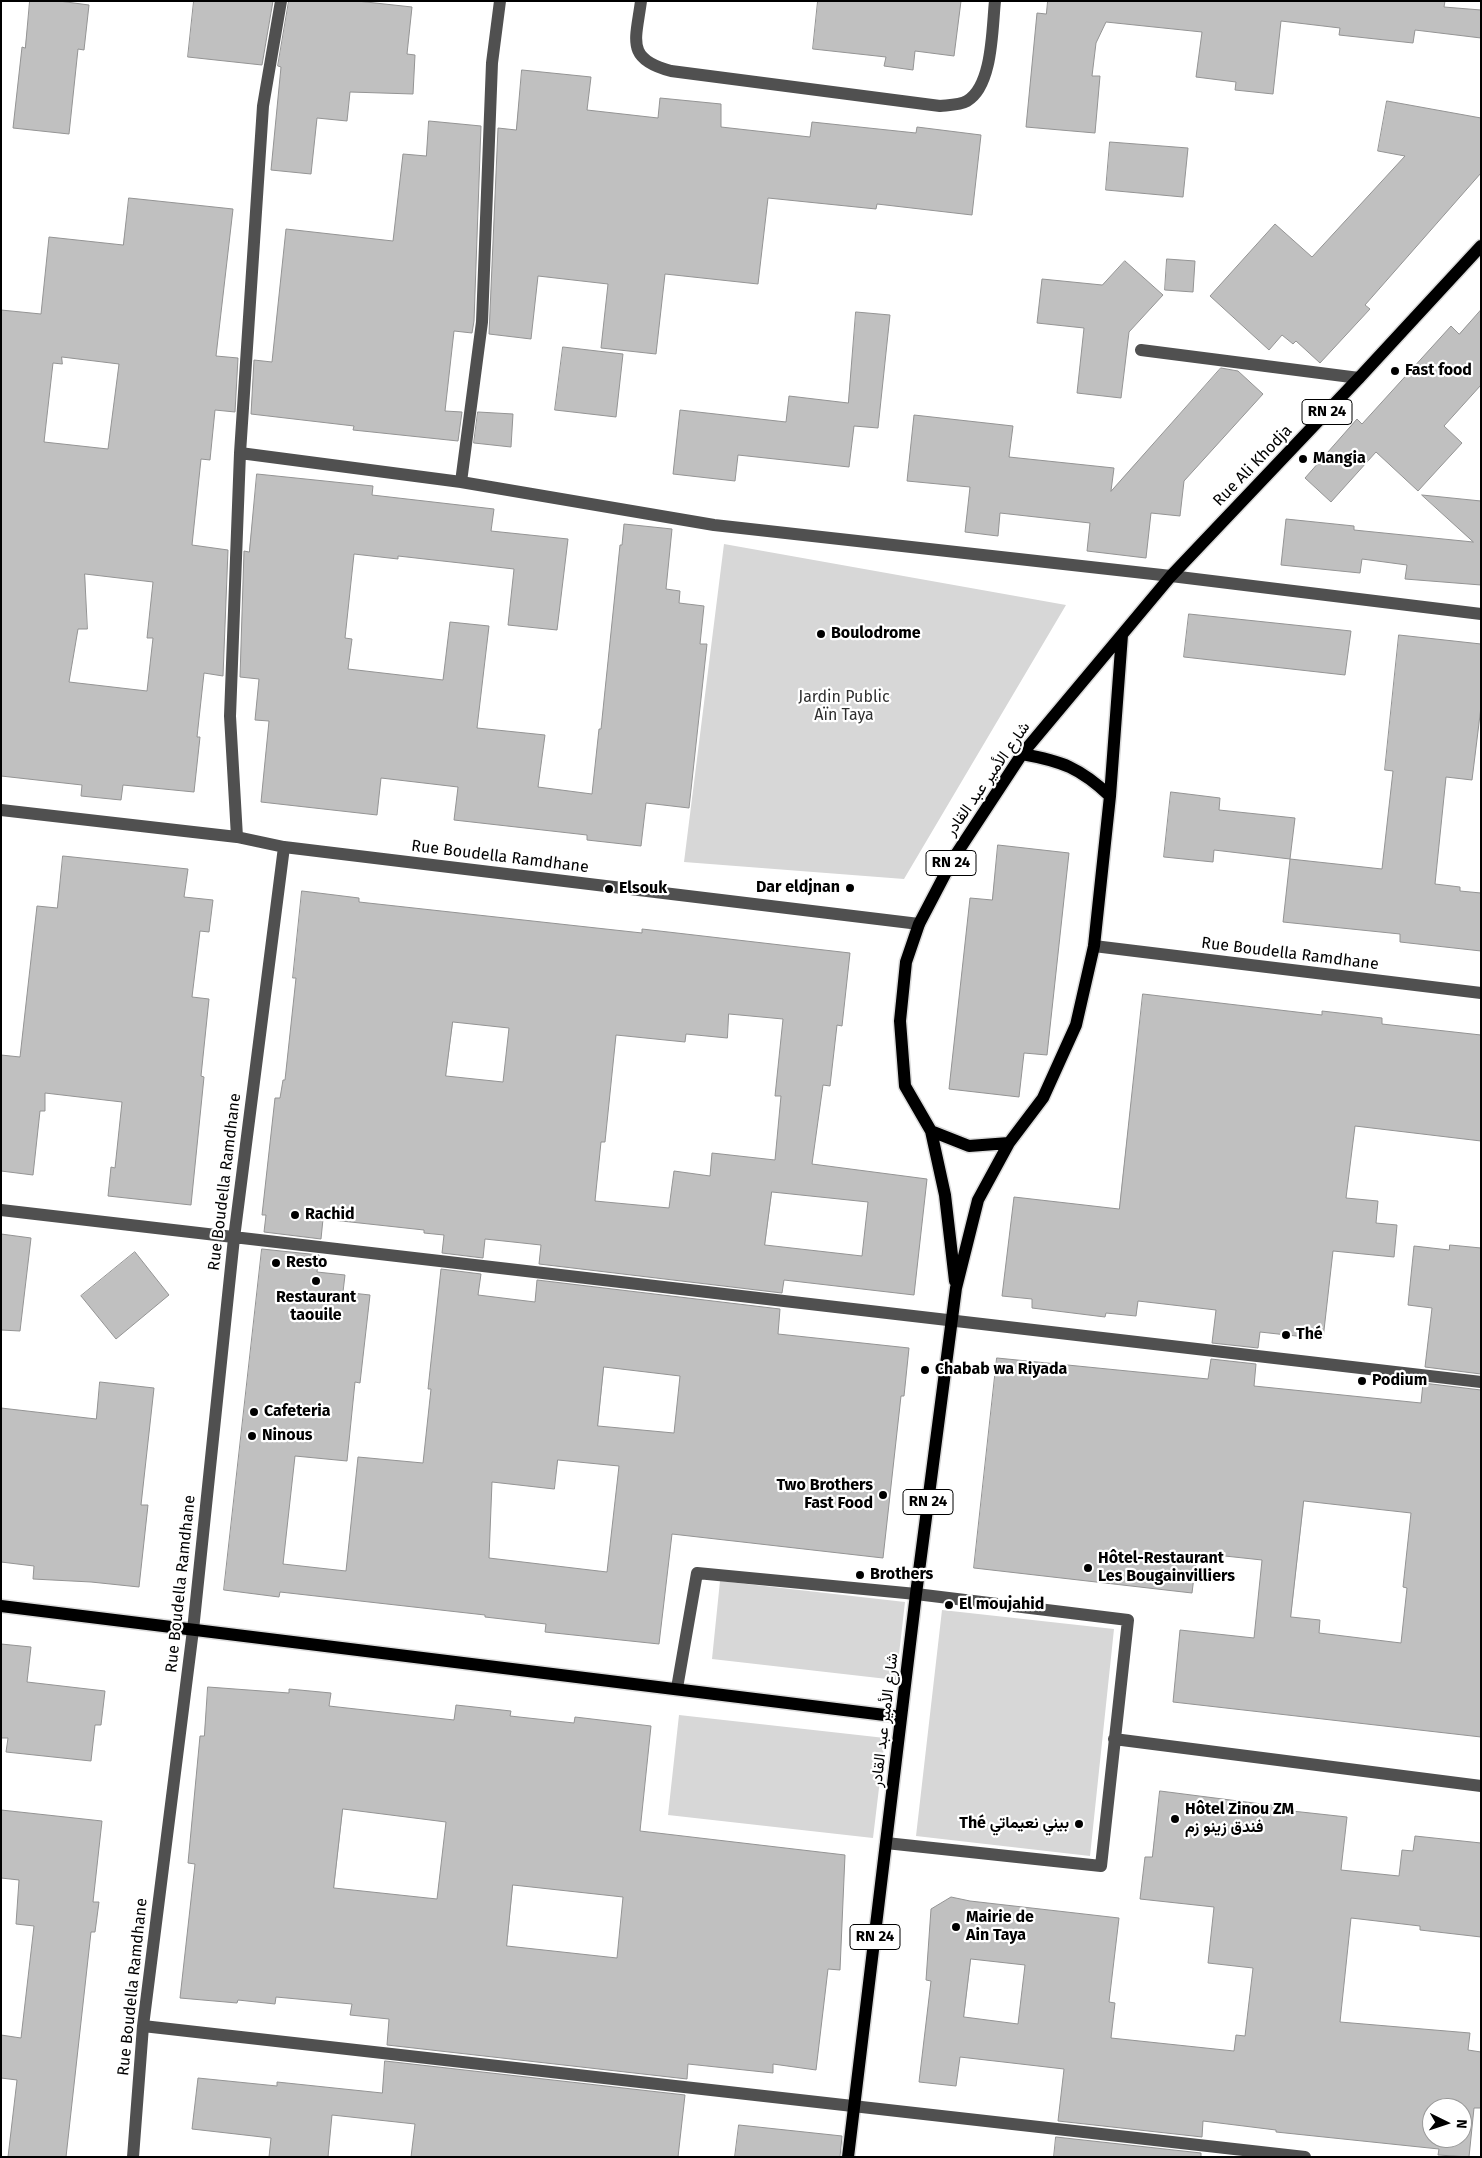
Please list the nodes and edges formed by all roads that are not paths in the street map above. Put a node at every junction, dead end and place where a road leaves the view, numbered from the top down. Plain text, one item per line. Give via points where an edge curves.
1 (281, 1) edge
2 (500, 1) edge
3 (641, 1) edge
4 (995, 1) edge
5 (1481, 246) edge
6 (1142, 350) dead end
7 (1359, 378) junction
8 (240, 454) junction
9 (461, 482) junction
10 (1171, 576) junction
11 (1481, 614) edge
12 (1122, 635) junction
13 (1022, 754) junction
14 (1110, 796) junction
15 (1, 810) edge
16 (237, 837) junction
17 (284, 847) junction
18 (920, 924) junction
19 (1094, 946) junction
20 (1481, 993) edge
21 (931, 1131) junction
22 (1009, 1142) junction
23 (1, 1210) edge
24 (234, 1238) junction
25 (956, 1288) junction
26 (951, 1322) junction
27 (1481, 1382) edge
28 (916, 1594) junction
29 (1, 1606) edge
30 (193, 1630) junction
31 (677, 1688) junction
32 (902, 1717) junction
33 (1114, 1739) junction
34 (1481, 1786) edge
35 (886, 1843) junction
36 (143, 2026) junction
37 (854, 2107) junction
38 (133, 2157) edge
39 (848, 2157) edge
40 (1305, 2157) edge

1 - 8 street via 264,106
2 - 9 street via 492,63 482,322
3 - 4 street via 636,38 638,51 645,61 657,67 940,106 967,101 978,92 986,77
5 - 7 main road, Rue Ali Khodja / RN 24
6 - 7 street
7 - 10 main road, Rue Ali Khodja / RN 24
8 - 9 street
8 - 16 street via 230,716
9 - 10 street via 714,525
10 - 11 street
10 - 12 main road, شارع الأمير عبد القادر / RN 24
12 - 13 main road, شارع الأمير عبد القادر / RN 24
12 - 14 main road, شارع الأمير عبد القادر
13 - 14 main road via 1068,765 1085,774
13 - 18 main road, شارع الأمير عبد القادر / RN 24 via 952,859
14 - 19 main road, شارع الأمير عبد القادر
15 - 16 street
16 - 17 street
17 - 18 street, Rue Boudella Ramdhane
17 - 24 street, Rue Boudella Ramdhane
18 - 21 main road, شارع الأمير عبد القادر / RN 24 via 906,962 900,1021 905,1086
19 - 20 street, Rue Boudella Ramdhane
19 - 22 main road, شارع الأمير عبد القادر via 1076,1025 1043,1098
21 - 22 main road via 969,1146
21 - 25 main road, شارع الأمير عبد القادر / RN 24 via 945,1195
22 - 25 main road, شارع الأمير عبد القادر via 978,1200
23 - 24 street
24 - 26 street
24 - 30 street, Rue Boudella Ramdhane
25 - 26 main road, شارع الأمير عبد القادر / RN 24
26 - 27 street
26 - 28 main road, شارع الأمير عبد القادر / RN 24
28 - 31 street via 697,1573
28 - 32 main road, شارع الأمير عبد القادر / RN 24
28 - 33 street via 1128,1620
29 - 30 main road
30 - 31 main road
30 - 36 street, Rue Boudella Ramdhane
31 - 32 main road
32 - 35 main road, شارع الأمير عبد القادر / RN 24
33 - 34 street
33 - 35 street via 1102,1866
35 - 37 main road, شارع الأمير عبد القادر / RN 24
36 - 37 street
36 - 38 street, Rue Boudella Ramdhane
37 - 39 main road, شارع الأمير عبد القادر / RN 24
37 - 40 street

